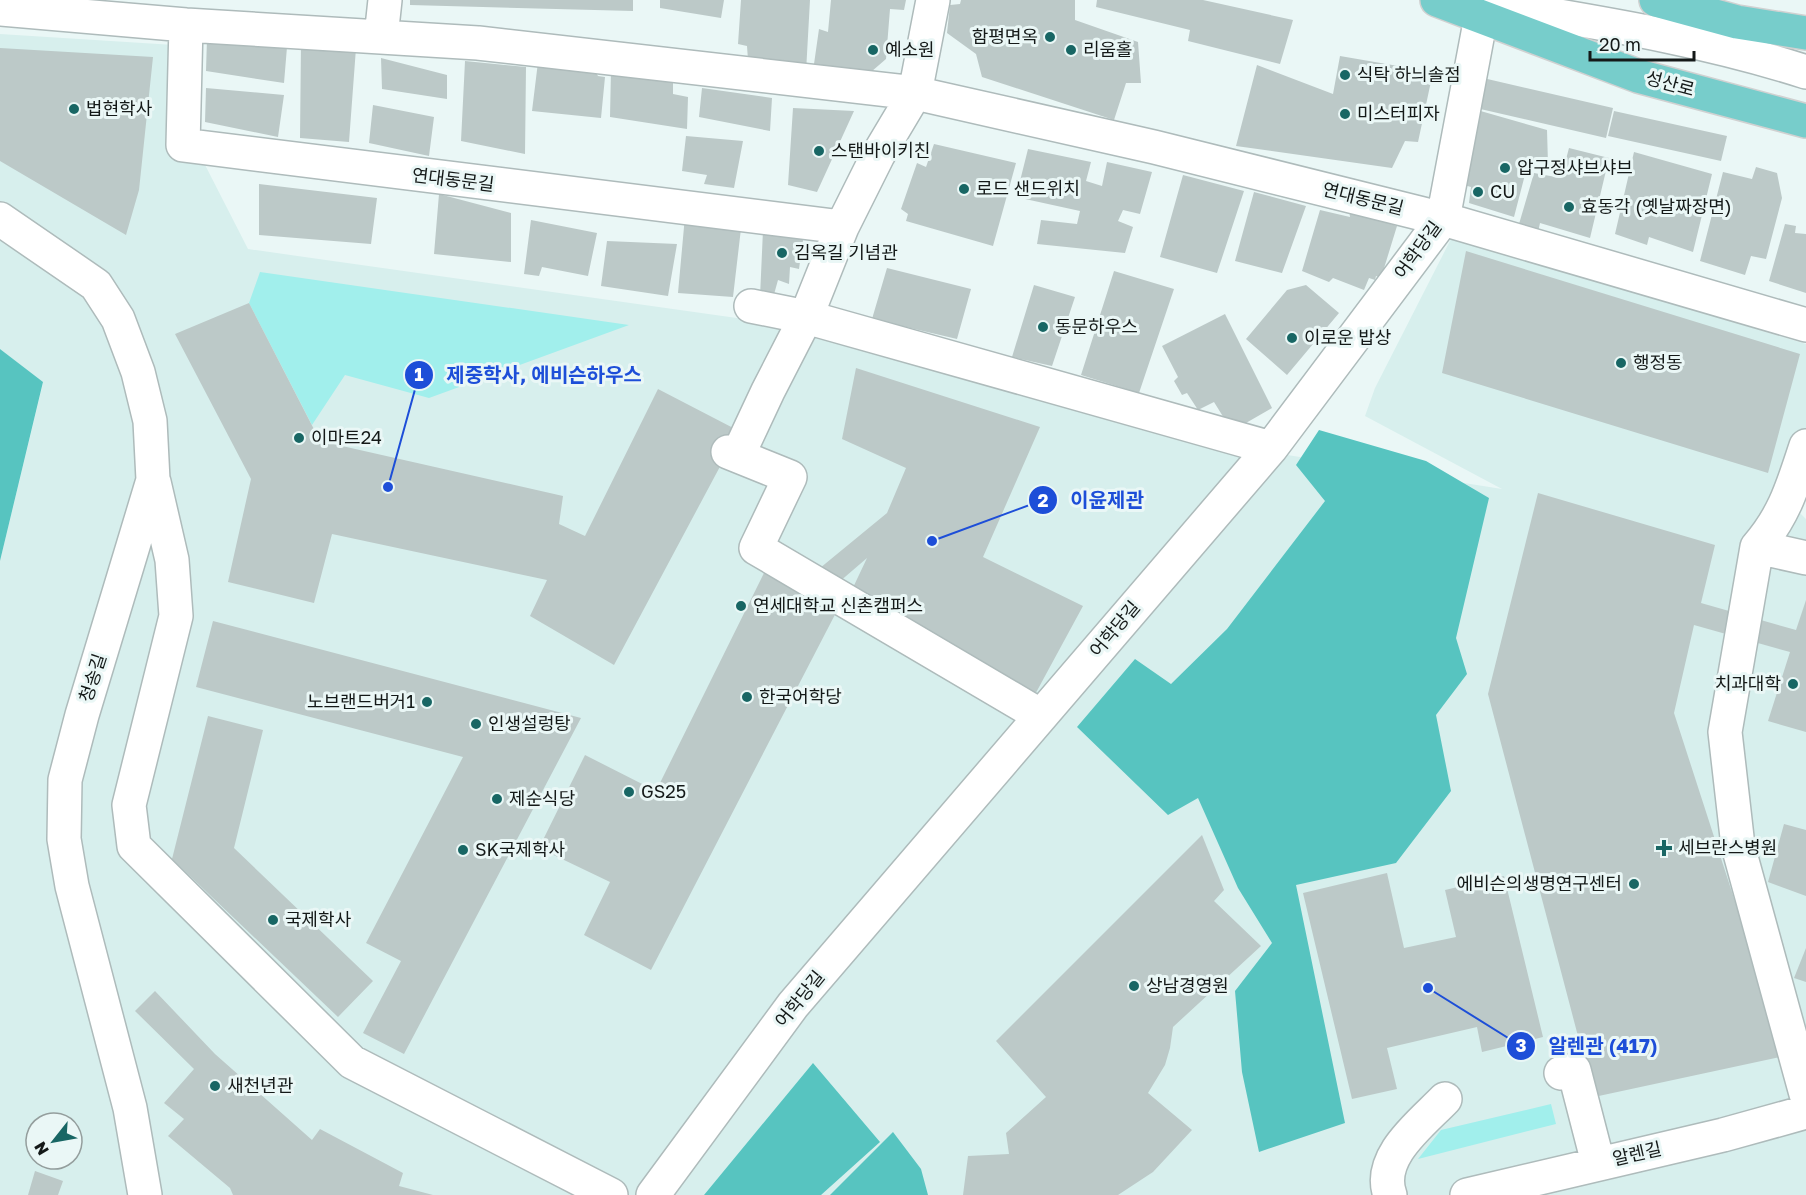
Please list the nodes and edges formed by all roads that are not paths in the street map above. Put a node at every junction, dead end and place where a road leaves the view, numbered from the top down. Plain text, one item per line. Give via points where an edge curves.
1 (386, 0) edge
2 (933, 0) edge
3 (1437, 0) edge
4 (1656, 0) edge
5 (0, 9) edge
6 (1473, 9) edge
7 (1737, 22) junction
8 (186, 25) junction
9 (1806, 33) edge
10 (381, 37) junction
11 (1806, 47) edge
12 (1806, 72) edge
13 (915, 93) junction
14 (1806, 121) edge
15 (0, 219) edge
16 (1443, 219) junction
17 (842, 227) junction
18 (751, 306) dead end
19 (806, 317) junction
20 (1806, 326) edge
21 (1806, 446) edge
22 (1271, 448) junction
23 (153, 480) junction
24 (1757, 547) junction
25 (1806, 558) edge
26 (1041, 716) junction
27 (1561, 1073) dead end
28 (1806, 1094) edge
29 (1446, 1100) dead end
30 (1806, 1112) edge
31 (1598, 1163) junction
32 (145, 1195) edge
33 (611, 1195) edge
34 (653, 1195) edge
35 (1390, 1195) edge
36 (1467, 1195) edge

1 - 10 street
2 - 13 street
3 - 6 main road, 성산로
4 - 7 main road
5 - 8 street, 연대동문길
6 - 12 street via 1658,33
6 - 14 main road, 성산로 via 1638,76
6 - 16 street, 어학당길
7 - 9 main road
7 - 11 street
8 - 10 street, 연대동문길
8 - 17 street, 연대동문길 via 183,145
10 - 13 street, 연대동문길 via 478,43
13 - 16 street, 연대동문길 via 1165,138
13 - 17 street
15 - 23 street, 청송길 via 96,285 118,319 138,372 150,422
16 - 20 street, 연대동문길
16 - 22 street, 어학당길
17 - 19 street
18 - 19 street
19 - 22 street
19 - 26 street via 733,453 790,477 756,548
21 - 24 street via 1788,501
22 - 26 street, 어학당길
23 - 32 street, 청송길 via 65,780 64,839 72,886 129,1108
23 - 33 street via 172,560 176,616 129,805 134,846 352,1062
24 - 25 street
24 - 28 street via 1725,732 1738,846
26 - 34 street, 어학당길 via 793,1005
27 - 31 street via 1574,1070
29 - 35 street via 1410,1134 1391,1161 1387,1186
30 - 31 street, 알렌길
31 - 36 street, 알렌길

